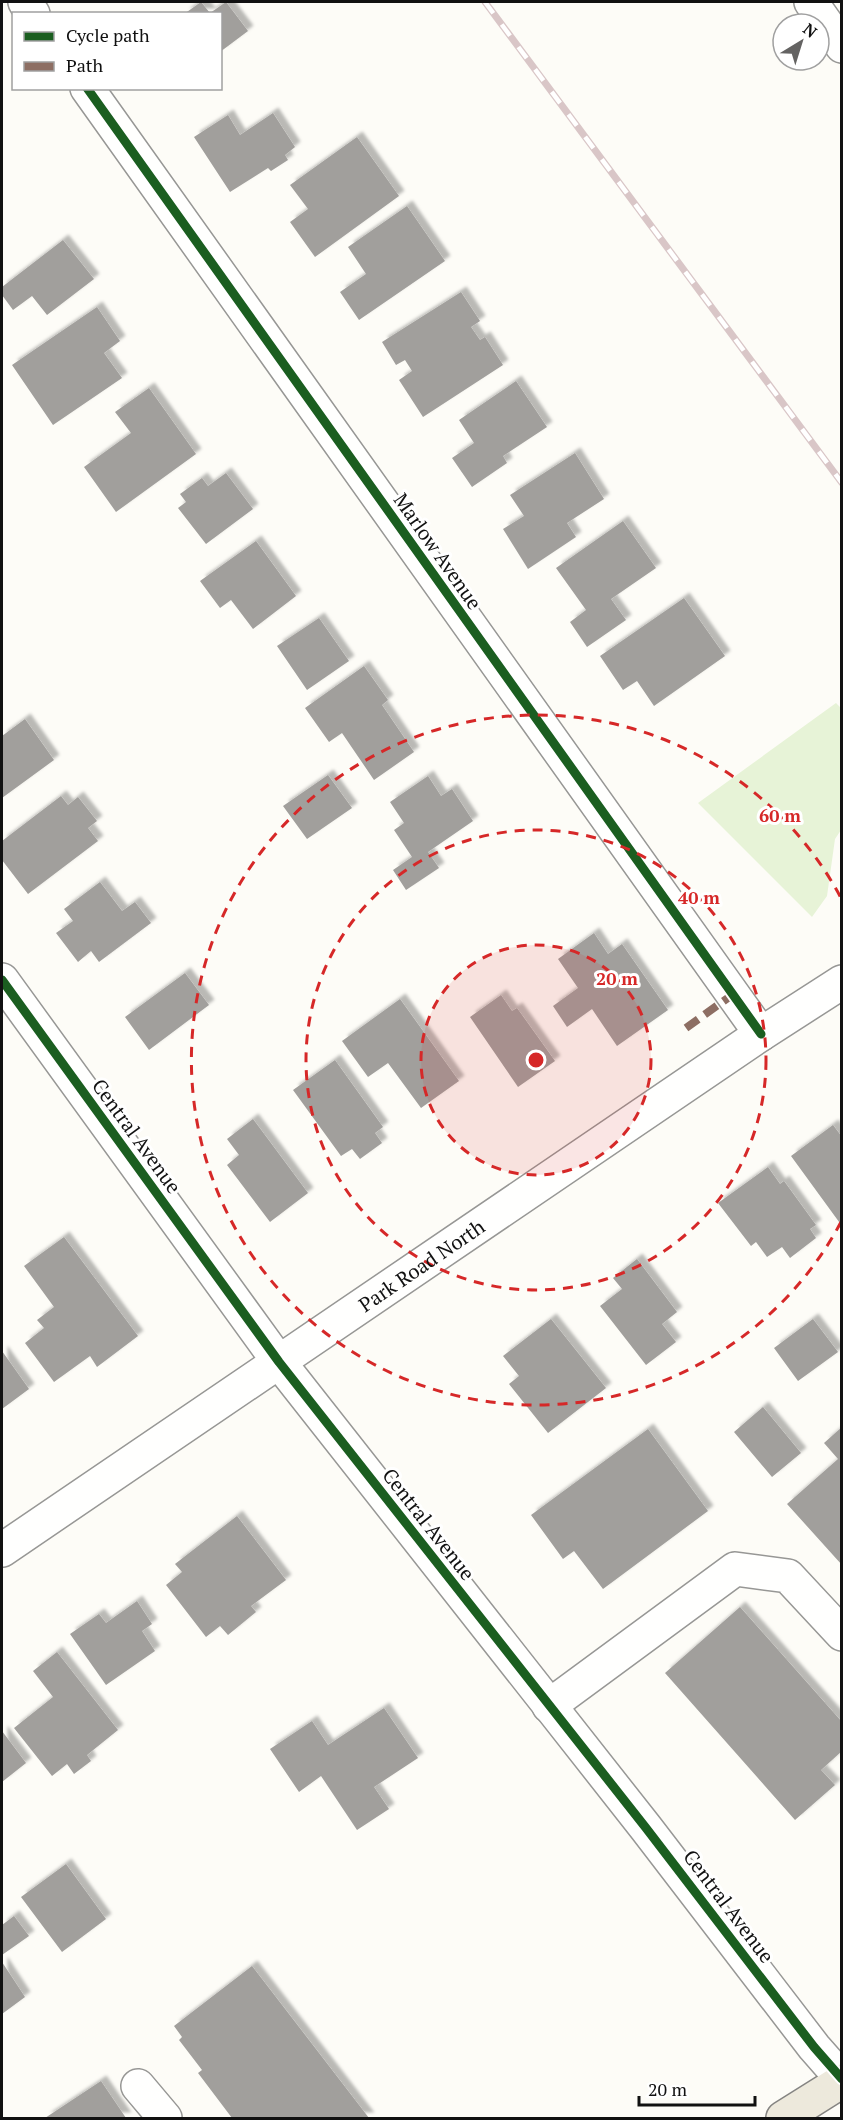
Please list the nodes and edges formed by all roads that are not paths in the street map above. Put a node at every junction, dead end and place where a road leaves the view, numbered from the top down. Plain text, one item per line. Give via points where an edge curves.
1 (811, 2) edge
2 (842, 46) edge
3 (88, 90) edge
4 (2, 980) edge
5 (842, 982) edge
6 (761, 1034) junction
7 (279, 1362) junction
8 (2, 1550) edge
9 (842, 1634) edge
10 (549, 1706) junction
11 (842, 2080) edge
12 (138, 2086) dead end
13 (165, 2118) edge
14 (783, 2118) edge

1 - 2 street
3 - 6 street, Marlow Avenue
4 - 7 street, Central Avenue
5 - 6 street, Park Road North
6 - 7 street, Park Road North
7 - 8 street, Park Road North
7 - 10 street, Central Avenue
9 - 10 street via 788,1576 735,1569
10 - 11 street, Central Avenue
11 - 14 main road
12 - 13 street

